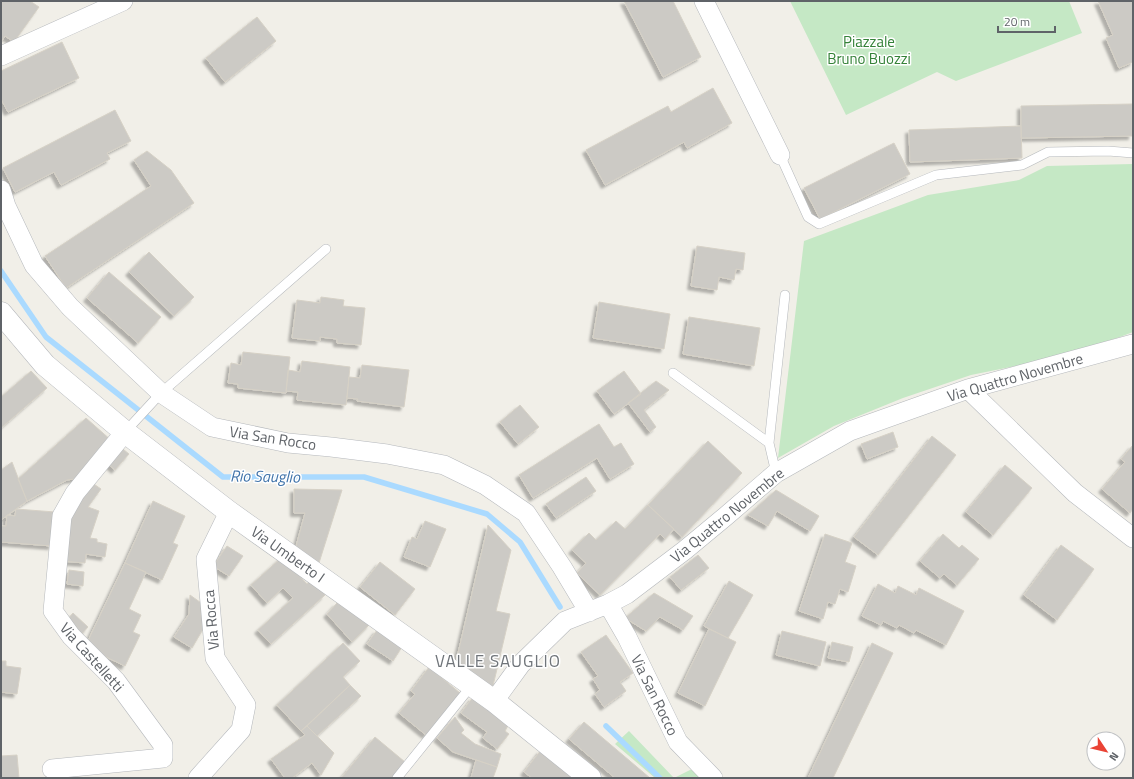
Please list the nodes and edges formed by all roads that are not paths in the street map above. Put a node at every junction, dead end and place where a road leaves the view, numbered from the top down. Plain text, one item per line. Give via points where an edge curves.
1 (123, 1) edge
2 (704, 1) edge
3 (1, 56) edge
4 (1133, 153) edge
5 (780, 155) joint
6 (1, 190) edge
7 (326, 249) dead end
8 (785, 295) dead end
9 (1, 314) edge
10 (1133, 344) edge
11 (673, 373) dead end
12 (968, 388) junction
13 (161, 393) junction
14 (125, 432) junction
15 (769, 443) junction
16 (776, 473) junction
17 (229, 512) junction
18 (1133, 538) edge
19 (608, 604) junction
20 (589, 612) junction
21 (472, 685) junction
22 (494, 701) junction
23 (52, 768) dead end
24 (198, 778) edge
25 (397, 778) edge
26 (590, 778) edge
27 (713, 778) edge

1 - 3 street
2 - 5 street
4 - 5 lane via 1048,152 1022,166 936,175 819,224 808,217
6 - 13 street, Via San Rocco via 34,265 70,307
7 - 13 lane
8 - 15 lane
9 - 14 street, Via Umberto I via 45,365
10 - 12 street, Via Quattro Novembre
11 - 15 lane
12 - 16 street, Via Quattro Novembre via 850,431
12 - 18 street via 1075,493
13 - 14 lane
13 - 20 street, Via San Rocco via 212,427 288,443 331,446 444,465 484,485 526,513
14 - 17 street, Via Umberto I
14 - 23 street, Via Castelletti via 75,493 62,516 53,611 71,636 116,681 163,745 163,758
15 - 16 lane
16 - 19 street, Via Quattro Novembre via 685,550 627,594
17 - 21 street, Via Umberto I
17 - 24 street, Via Rocca via 206,559 213,643 215,658 246,705 241,730
19 - 20 street, Via Quattro Novembre
19 - 27 street, Via San Rocco via 678,742
20 - 22 street, Via Quattro Novembre via 565,621 521,664
21 - 22 street, Via Umberto I
21 - 25 lane
22 - 26 street, Via Umberto I

